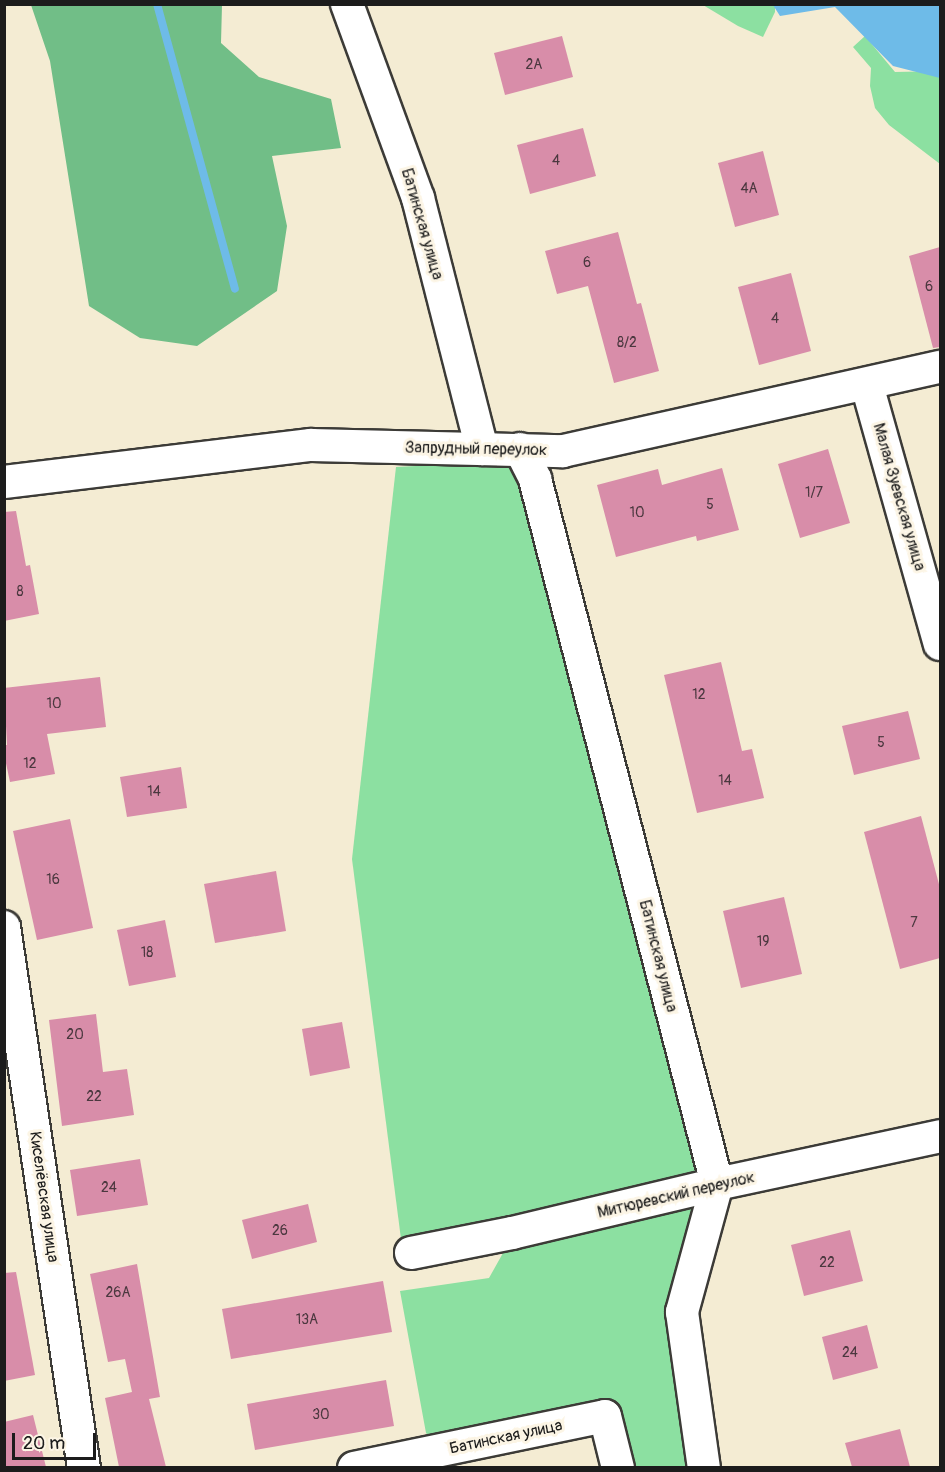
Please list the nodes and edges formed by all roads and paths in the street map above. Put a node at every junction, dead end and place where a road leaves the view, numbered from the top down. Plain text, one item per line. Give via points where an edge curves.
1 (347, 4) edge
2 (940, 367) edge
3 (867, 385) junction
4 (482, 449) junction
5 (520, 449) junction
6 (4, 482) edge
7 (940, 644) edge
8 (4, 927) edge
9 (940, 1136) edge
10 (717, 1184) junction
11 (411, 1253) dead end
12 (84, 1467) edge
13 (354, 1467) edge
14 (618, 1467) edge
15 (704, 1467) edge

1 - 4 street, Батинская улица via 417,198
2 - 3 street, Запрудный переулок
3 - 5 street, Запрудный переулок via 563,451
3 - 7 street, Малая Зуевская улица
4 - 5 street, Запрудный переулок
4 - 6 street, Запрудный переулок via 311,445
5 - 10 street, Батинская улица via 536,479
8 - 12 street, Киселёвская улица
9 - 10 street, Митюревский переулок
10 - 11 street, Митюревский переулок
10 - 15 street, Батинская улица via 682,1312
13 - 14 street, Батинская улица via 605,1416

